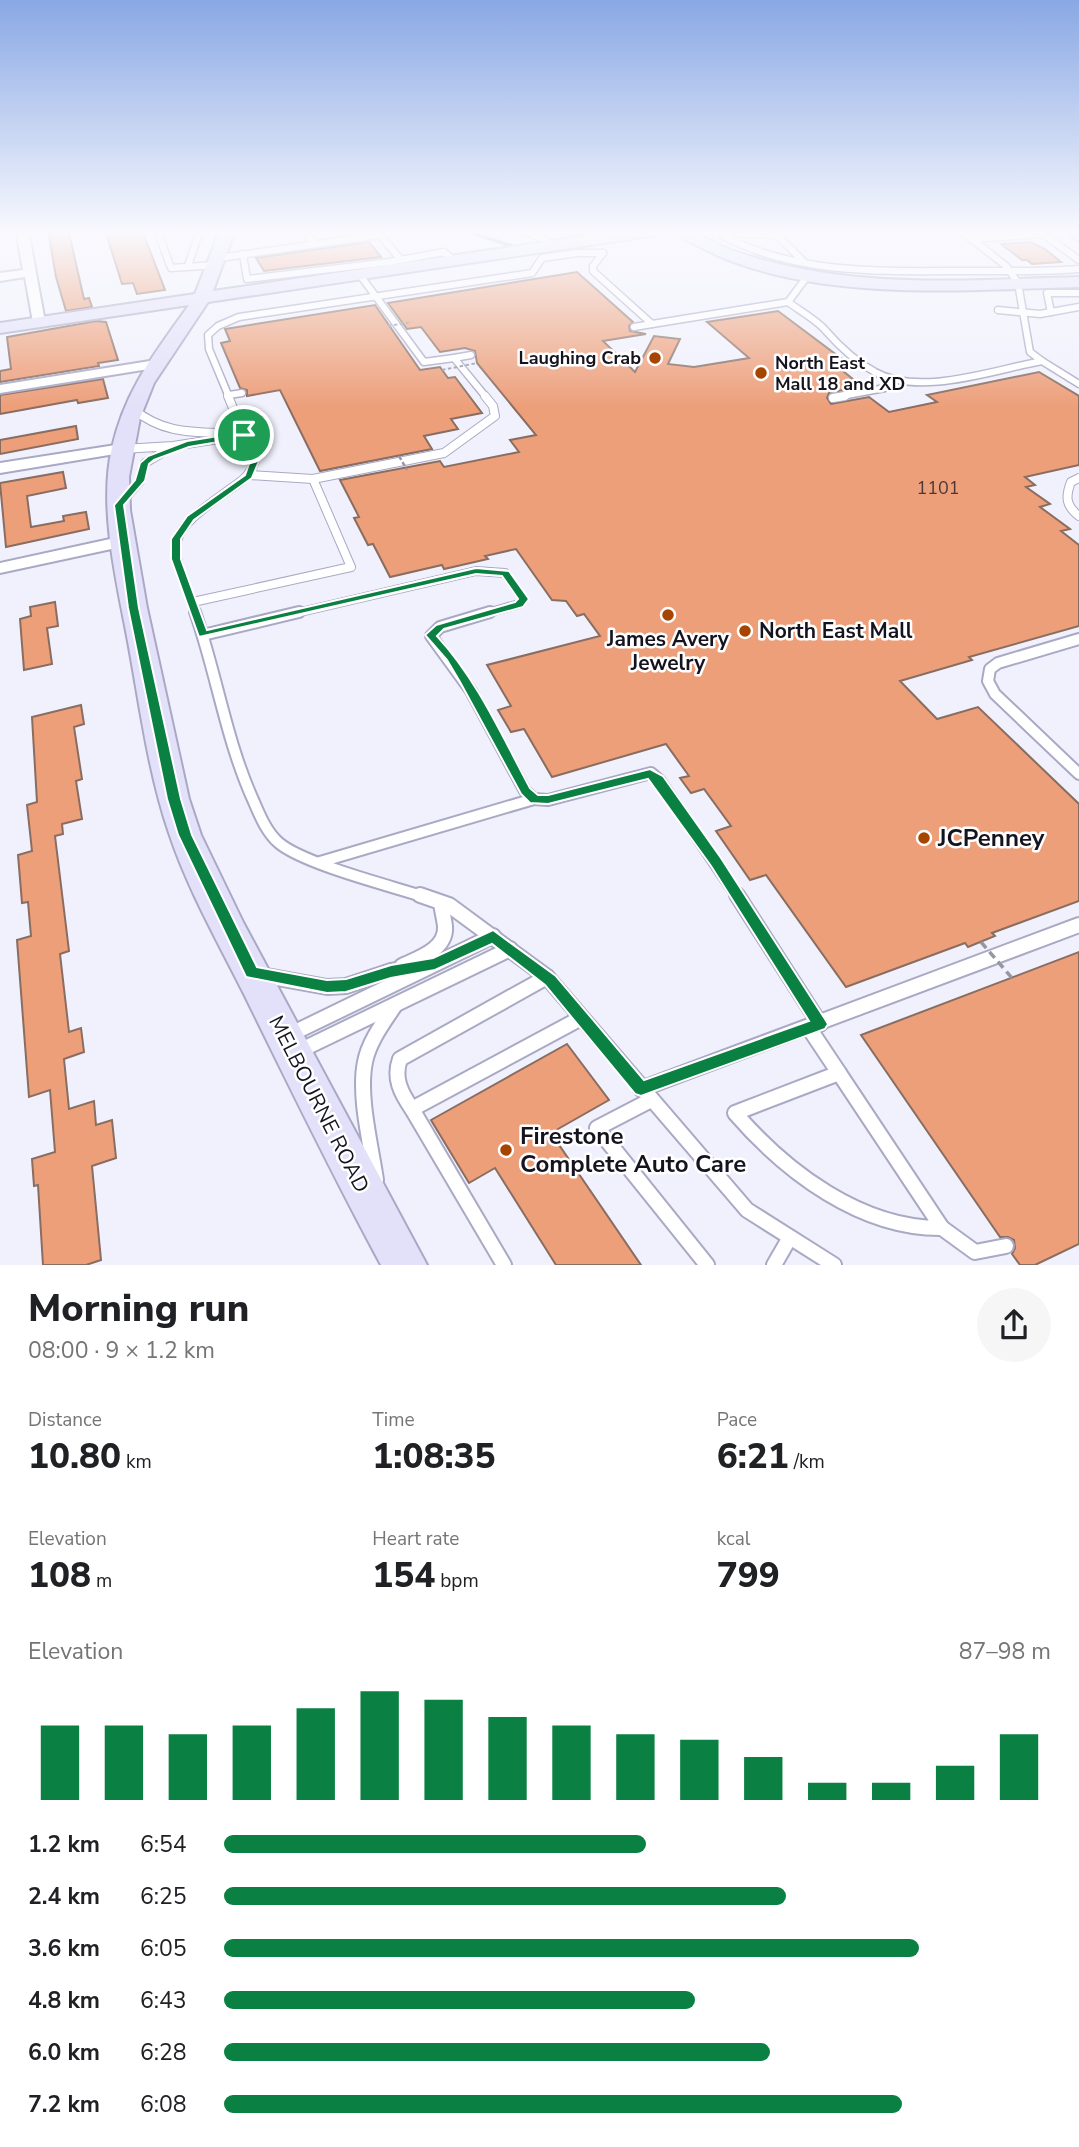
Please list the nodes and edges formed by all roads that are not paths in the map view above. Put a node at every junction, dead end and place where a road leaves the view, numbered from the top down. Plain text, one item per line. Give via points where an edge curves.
1 (33, 289) edge
2 (206, 289) edge
3 (246, 289) edge
4 (371, 289) edge
5 (428, 289) edge
6 (613, 289) edge
7 (795, 289) edge
8 (1017, 289) edge
9 (1079, 293) edge
10 (377, 297) junction
11 (202, 298) junction
12 (788, 302) junction
13 (1079, 307) edge
14 (998, 310) dead end
15 (1051, 312) junction
16 (1023, 313) junction
17 (39, 322) junction
18 (652, 324) junction
19 (634, 327) dead end
20 (0, 328) edge
21 (471, 355) dead end
22 (454, 358) junction
23 (1042, 361) junction
24 (156, 364) junction
25 (894, 380) junction
26 (1079, 384) edge
27 (0, 389) edge
28 (242, 393) dead end
29 (229, 395) junction
30 (833, 398) dead end
31 (133, 409) junction
32 (243, 432) junction
33 (218, 433) junction
34 (187, 444) junction
35 (122, 449) junction
36 (0, 468) edge
37 (250, 475) junction
38 (1079, 478) edge
39 (313, 479) junction
40 (119, 505) junction
41 (1079, 516) edge
42 (124, 541) junction
43 (0, 568) edge
44 (193, 602) junction
45 (203, 635) junction
46 (1079, 639) edge
47 (1079, 774) edge
48 (534, 799) junction
49 (319, 862) junction
50 (441, 903) junction
51 (1079, 926) edge
52 (493, 936) junction
53 (510, 949) junction
54 (435, 964) junction
55 (391, 971) junction
56 (251, 973) junction
57 (547, 978) junction
58 (396, 1005) junction
59 (582, 1018) junction
60 (814, 1026) junction
61 (289, 1045) junction
62 (839, 1073) junction
63 (646, 1094) junction
64 (412, 1109) junction
65 (381, 1219) junction
66 (942, 1228) junction
67 (789, 1238) junction
68 (1006, 1246) dead end
69 (405, 1265) edge
70 (504, 1265) edge
71 (707, 1265) edge
72 (775, 1265) edge
73 (834, 1265) edge

1 - 17 street
2 - 11 street, MELBOURNE ROAD
3 - 11 street
4 - 10 lane
5 - 10 lane
6 - 18 lane
7 - 12 lane
8 - 16 lane
9 - 15 lane via 1047,293
10 - 22 lane via 420,363
10 - 29 lane via 239,317 218,326 207,342
11 - 17 street
11 - 24 street, MELBOURNE ROAD
12 - 18 lane
12 - 25 lane via 826,330 839,347
13 - 15 lane
14 - 16 lane
15 - 16 lane
16 - 23 lane via 1030,352
17 - 20 street
18 - 19 lane
21 - 22 lane
22 - 39 lane via 493,406 495,416 450,451
23 - 25 lane via 928,383
23 - 26 lane
24 - 27 street
24 - 31 street, MELBOURNE ROAD
25 - 30 lane via 885,388
28 - 29 lane
29 - 32 lane
31 - 33 lane via 163,430
31 - 35 main road, MELBOURNE ROAD
32 - 33 lane
32 - 34 lane
32 - 37 lane via 255,461
33 - 35 lane
34 - 35 lane
34 - 40 lane via 145,463 140,481
35 - 36 street
35 - 40 main road, MELBOURNE ROAD
37 - 39 lane
37 - 44 lane via 190,518 178,533 176,559
38 - 41 lane via 1071,482 1065,500
39 - 44 lane via 351,567
40 - 42 main road, MELBOURNE ROAD
42 - 43 street
42 - 56 main road, MELBOURNE ROAD via 174,799 185,835
44 - 45 lane
45 - 48 lane via 476,571 505,573 523,599 519,604 440,627 431,635 451,657 525,791
45 - 49 lane via 225,724 263,822 279,843
46 - 47 lane via 998,663 990,669 988,681 995,694
48 - 49 lane
48 - 60 lane via 568,795 650,773 659,780 716,862
49 - 50 lane
50 - 52 lane
50 - 55 lane via 445,934 440,943
51 - 60 lane
52 - 53 lane
52 - 54 lane
53 - 57 lane
53 - 58 lane
54 - 55 lane
54 - 61 lane
55 - 56 lane via 346,986 327,987
56 - 61 main road, MELBOURNE ROAD
57 - 59 lane
57 - 64 lane via 400,1059 395,1070 399,1089
58 - 61 lane
58 - 65 lane via 376,1034 365,1060 363,1082
59 - 63 lane
59 - 64 lane
60 - 62 lane
60 - 63 lane
61 - 65 main road, MELBOURNE ROAD
62 - 66 lane
62 - 66 lane via 735,1113 772,1154 864,1212 913,1228
63 - 67 lane via 747,1210
63 - 71 lane via 597,1128
64 - 70 lane
65 - 69 main road, MELBOURNE ROAD
66 - 68 lane via 975,1252
67 - 72 lane
67 - 73 lane

